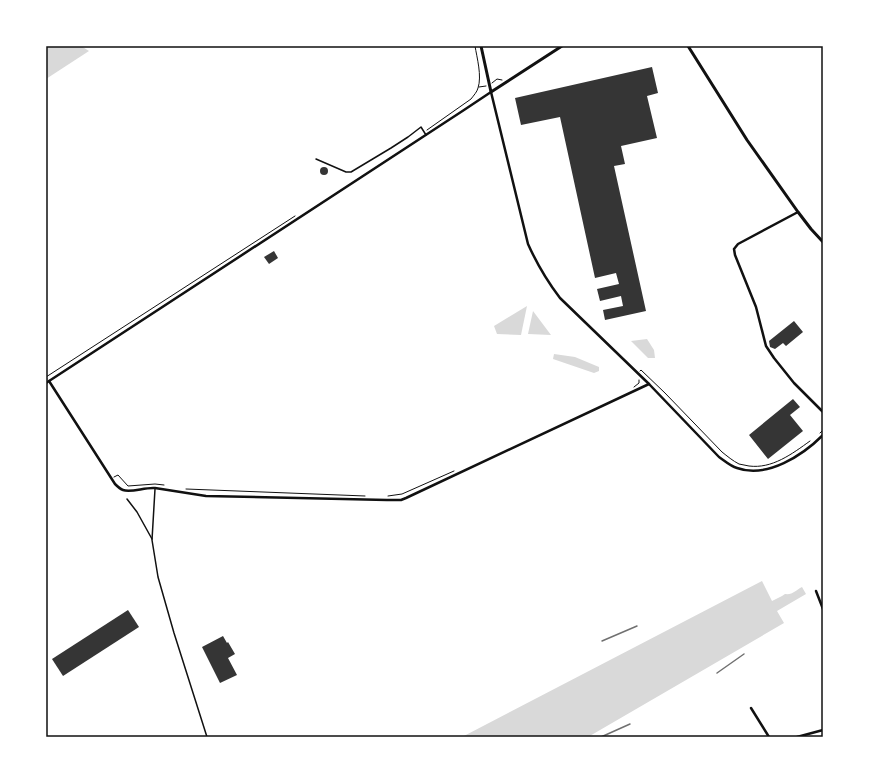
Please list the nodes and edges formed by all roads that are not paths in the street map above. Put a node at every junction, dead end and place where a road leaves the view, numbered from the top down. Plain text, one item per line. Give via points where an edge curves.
1 (481, 46) edge
2 (562, 46) edge
3 (688, 46) edge
4 (491, 92) junction
5 (426, 135) junction
6 (316, 159) dead end
7 (798, 212) junction
8 (823, 242) edge
9 (47, 382) edge
10 (649, 384) junction
11 (823, 412) edge
12 (823, 435) edge
13 (155, 488) junction
14 (127, 499) dead end
15 (152, 540) junction
16 (816, 591) dead end
17 (823, 609) edge
18 (752, 708) dead end
19 (823, 730) edge
20 (207, 737) edge
21 (768, 737) edge
22 (797, 737) edge

1 - 4 street
2 - 4 street
3 - 7 street via 747,140
4 - 5 street
4 - 10 street via 524,229 534,258 560,298
5 - 6 lane via 421,127 351,172
5 - 9 street
7 - 8 street
7 - 11 street via 738,244 734,249 756,307 766,346 794,383
9 - 13 street via 115,484 122,490 129,491
10 - 12 street via 719,457 738,468 756,471 775,467 795,457
10 - 13 street via 401,500 206,496
13 - 15 lane
14 - 15 lane
15 - 20 lane via 158,577
16 - 17 street
18 - 21 street
19 - 22 street

